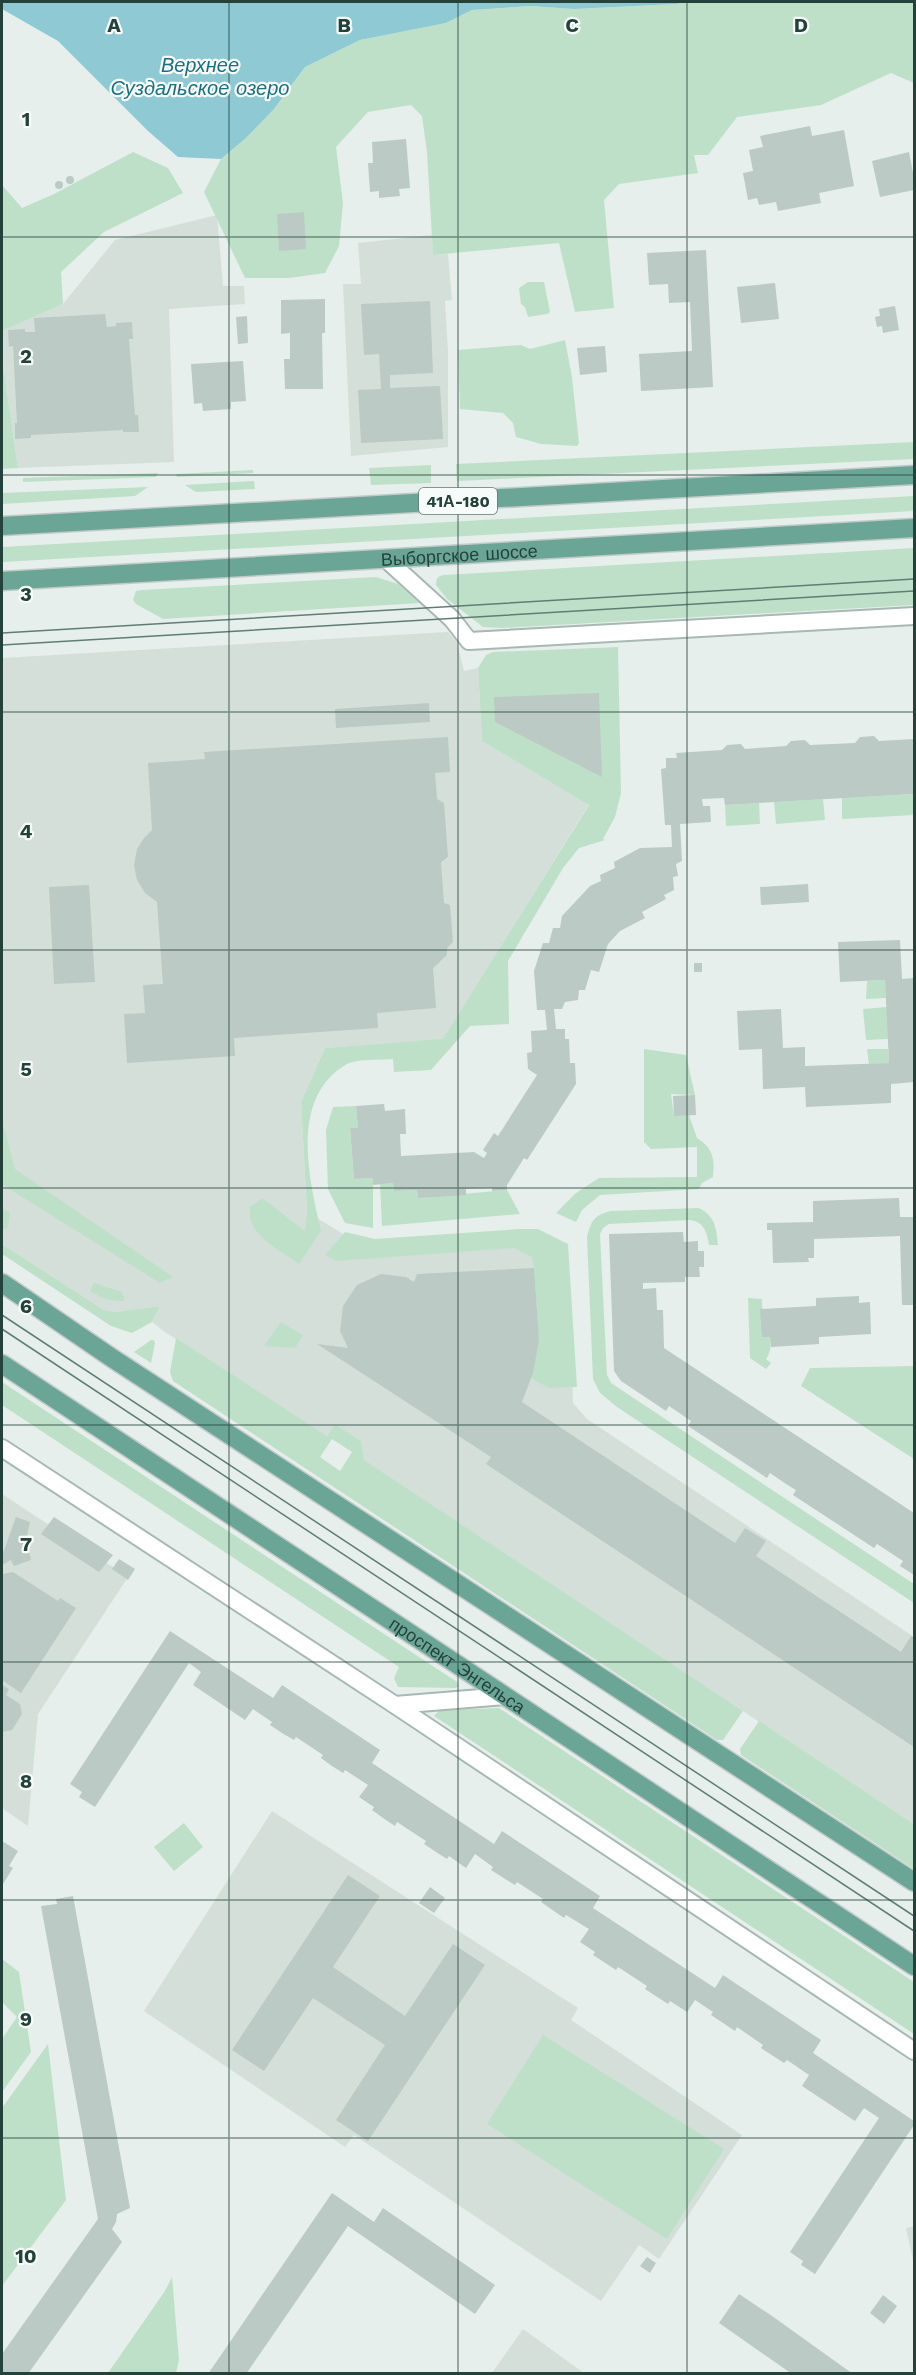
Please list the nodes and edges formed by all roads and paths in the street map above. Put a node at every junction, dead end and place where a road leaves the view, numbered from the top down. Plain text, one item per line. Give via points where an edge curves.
1 (915, 475) edge
2 (2, 526) edge
3 (915, 528) edge
4 (386, 559) junction
5 (2, 581) edge
6 (915, 616) edge
7 (2, 1283) edge
8 (2, 1364) edge
9 (2, 1448) edge
10 (505, 1696) junction
11 (395, 1706) junction
12 (915, 1882) edge
13 (915, 1966) edge
14 (915, 2051) edge

1 - 2 main road, 41А-180
3 - 4 main road, Выборгское шоссе
4 - 5 main road, Выборгское шоссе
4 - 6 street via 452,619 469,640
7 - 12 main road
8 - 10 main road, проспект Энгельса
9 - 11 street
10 - 11 street
10 - 13 main road, проспект Энгельса
11 - 14 street

